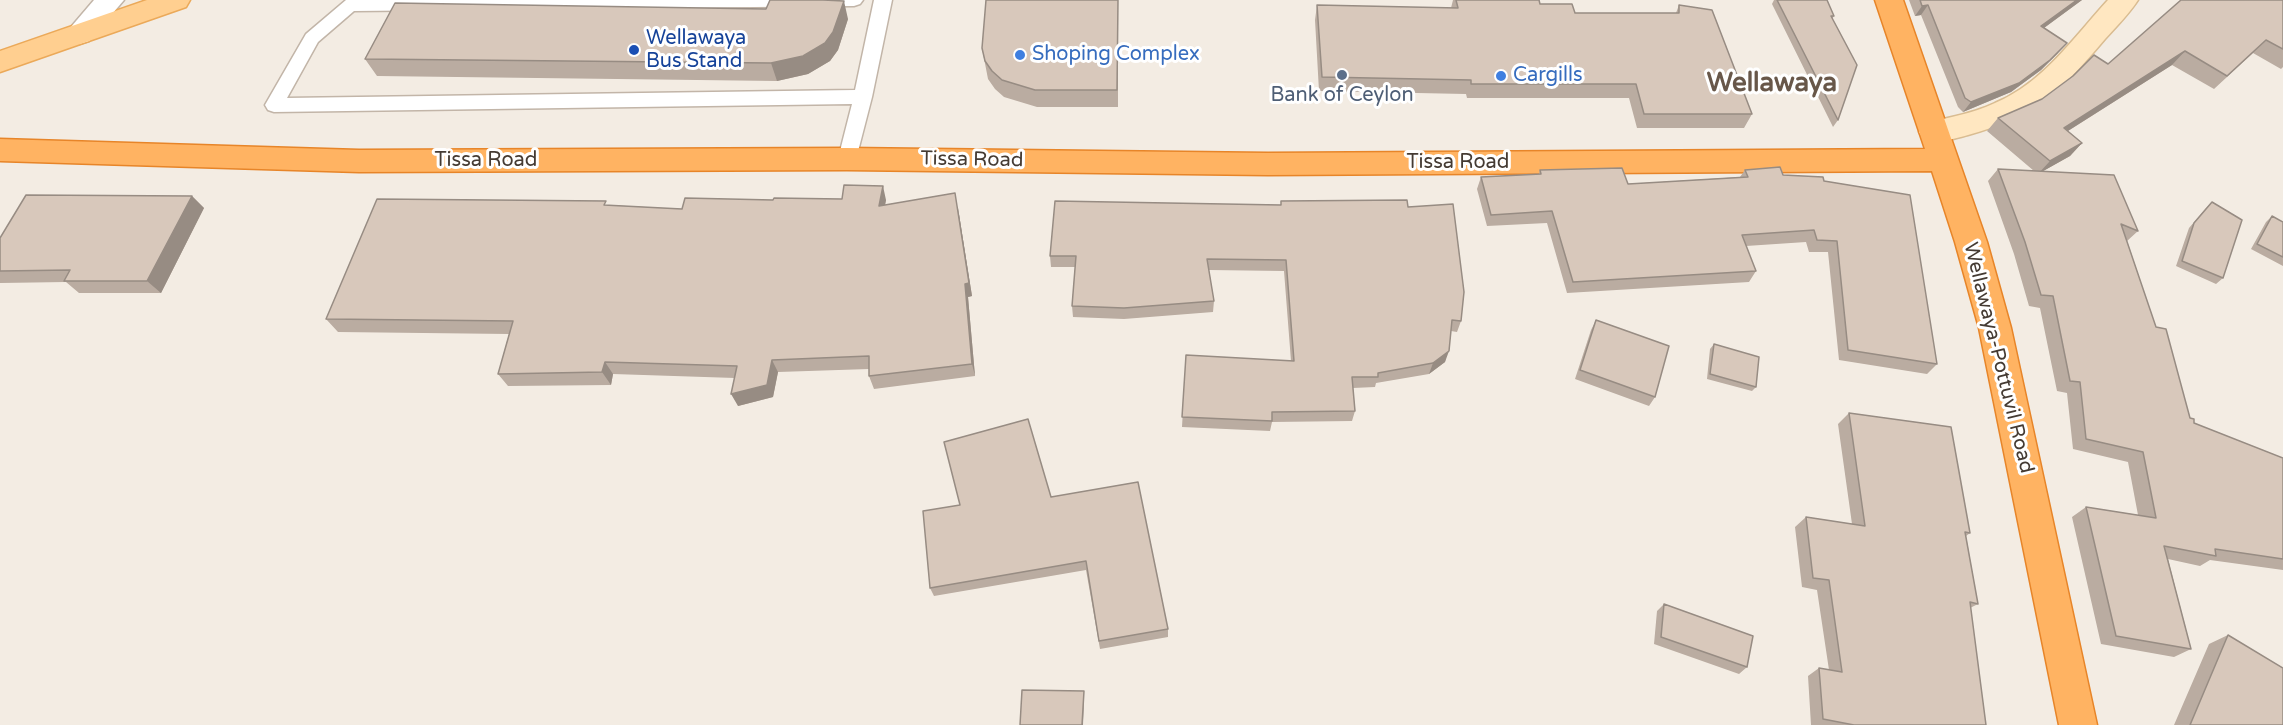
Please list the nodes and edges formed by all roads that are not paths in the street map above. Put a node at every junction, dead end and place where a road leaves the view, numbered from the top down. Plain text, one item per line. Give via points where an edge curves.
1 (110, 0) edge
2 (176, 0) edge
3 (854, 0) edge
4 (883, 0) edge
5 (1889, 0) edge
6 (2124, 0) edge
7 (705, 1) edge
8 (351, 2) edge
9 (79, 34) junction
10 (0, 62) edge
11 (863, 97) junction
12 (1939, 146) junction
13 (0, 150) edge
14 (847, 159) junction
15 (2078, 725) edge

1 - 9 street
2 - 9 main road
3 - 7 lane
4 - 11 lane
5 - 12 highway, Wellawaya-Pottuvil Road
6 - 12 main road via 2042,89
7 - 8 lane
8 - 11 lane via 312,38 274,105
9 - 10 main road
11 - 14 lane
12 - 14 highway, Tissa Road via 1268,164
12 - 15 highway, Wellawaya-Pottuvil Road via 1995,328
13 - 14 highway, Tissa Road via 359,161

